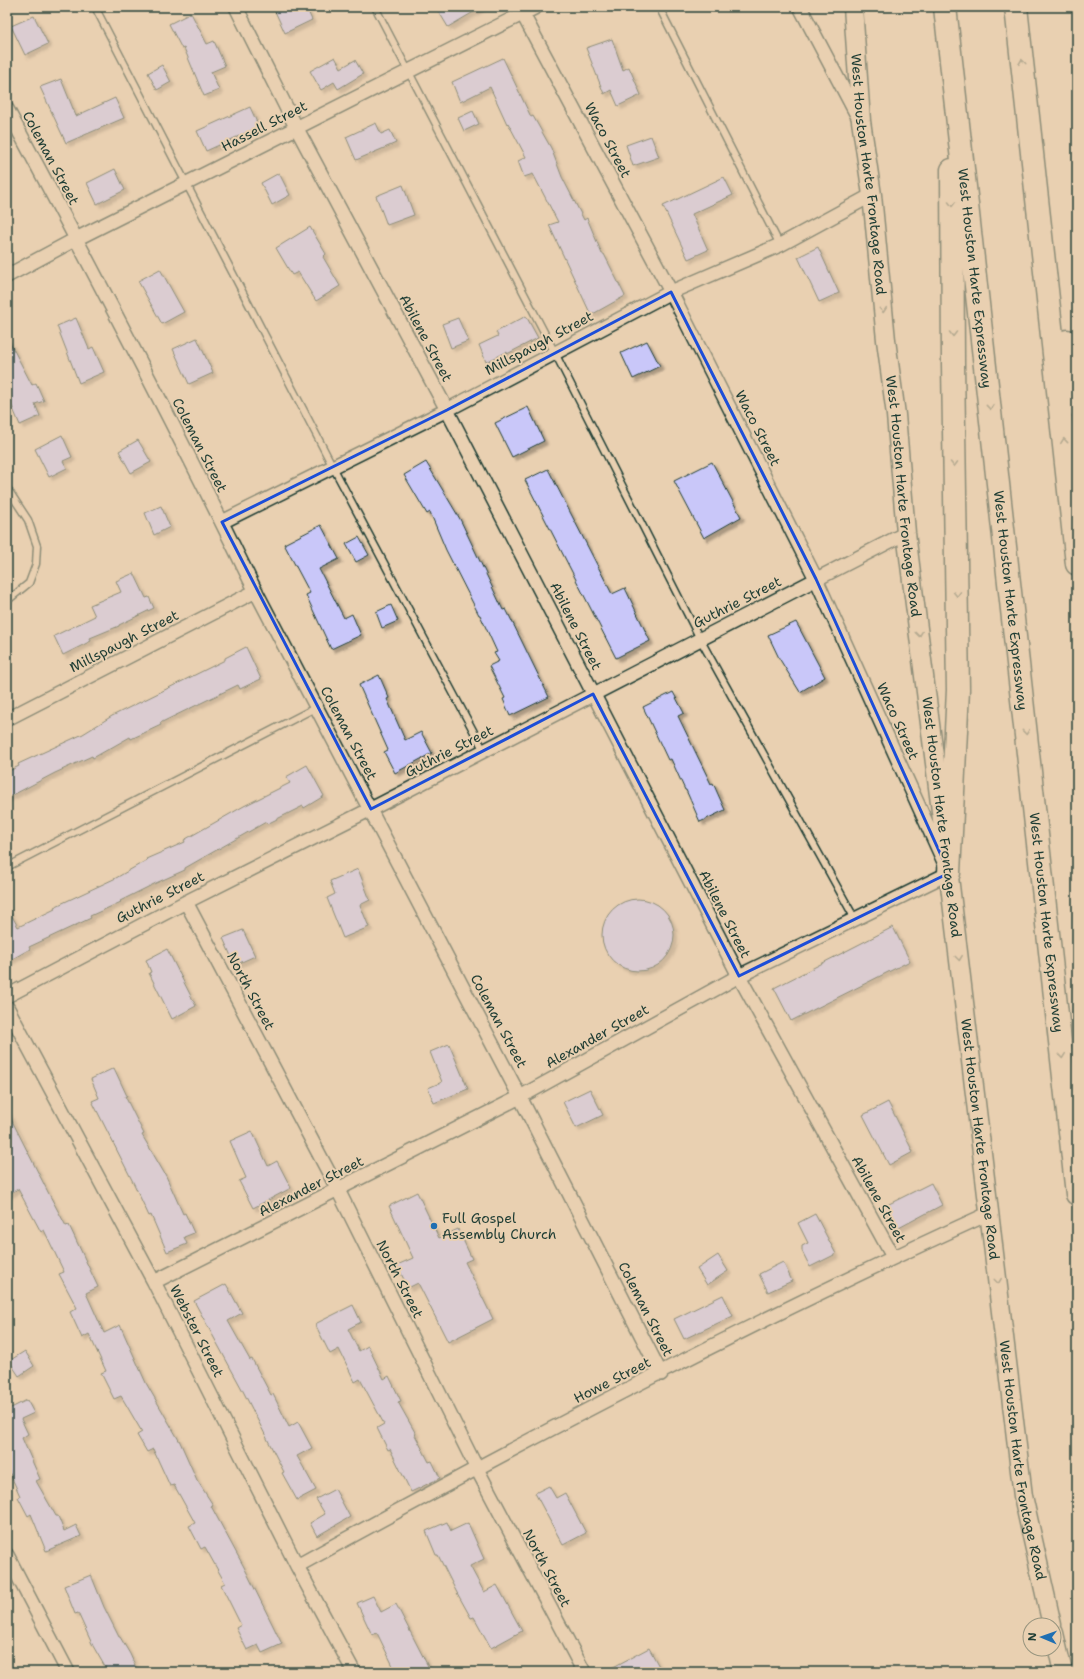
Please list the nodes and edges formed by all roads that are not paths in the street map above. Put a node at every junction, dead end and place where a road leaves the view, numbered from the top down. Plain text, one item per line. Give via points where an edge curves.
1 (95, 7) edge
2 (236, 7) edge
3 (376, 7) edge
4 (536, 7) edge
5 (659, 7) edge
6 (800, 7) edge
7 (853, 7) edge
8 (946, 7) edge
9 (1016, 7) edge
10 (520, 10) edge
11 (952, 53) junction
12 (408, 71) junction
13 (1026, 94) junction
14 (7, 109) edge
15 (861, 121) junction
16 (296, 127) junction
17 (187, 183) junction
18 (872, 195) junction
19 (76, 239) junction
20 (780, 245) junction
21 (7, 276) edge
22 (672, 292) junction
23 (555, 353) junction
24 (1077, 405) edge
25 (446, 410) junction
26 (333, 467) junction
27 (7, 488) edge
28 (222, 522) junction
29 (906, 533) junction
30 (1077, 564) edge
31 (816, 579) junction
32 (256, 591) junction
33 (7, 601) edge
34 (700, 639) junction
35 (594, 694) junction
36 (316, 707) junction
37 (7, 719) edge
38 (484, 751) junction
39 (371, 809) junction
40 (7, 867) edge
41 (949, 873) junction
42 (186, 902) junction
43 (855, 919) junction
44 (739, 976) junction
45 (7, 996) edge
46 (7, 1007) edge
47 (520, 1097) junction
48 (338, 1190) junction
49 (1077, 1194) edge
50 (990, 1213) junction
51 (893, 1257) junction
52 (154, 1282) junction
53 (660, 1374) junction
54 (476, 1467) junction
55 (7, 1555) edge
56 (297, 1566) junction
57 (1050, 1617) edge
58 (1060, 1657) edge
59 (68, 1672) edge
60 (354, 1672) edge
61 (584, 1672) edge
62 (1063, 1672) edge

1 - 17 lane
2 - 16 street, Abilene Street
3 - 12 lane
4 - 10 street, Hassell Street
5 - 20 lane
6 - 15 street
7 - 15 main road, West Houston Harte Frontage Road
8 - 11 highway, West Houston Harte Expressway
13 -> 9 highway
10 - 12 street, Hassell Street
10 - 22 street, Waco Street
11 -> 41 highway via 958,690
11 -> 49 highway, West Houston Harte Expressway
12 - 16 street, Hassell Street
12 - 23 lane
13 - 24 highway
30 -> 13 highway
14 - 19 street, Coleman Street
15 - 18 main road, West Houston Harte Frontage Road
16 - 17 street, Hassell Street
16 - 25 street, Abilene Street
17 - 19 street, Hassell Street
17 - 26 lane
18 - 20 street, Millspaugh Street
18 -> 29 main road, West Houston Harte Frontage Road
19 - 21 street, Hassell Street
19 - 28 street, Coleman Street
20 - 22 street, Millspaugh Street
22 - 23 street, Millspaugh Street
22 - 31 street, Waco Street
23 - 25 street, Millspaugh Street
23 - 34 lane
25 - 26 street, Millspaugh Street
25 - 35 street, Abilene Street
26 - 28 street, Millspaugh Street
26 - 38 lane
27 - 33 lane via 28,520 37,546 36,564 29,583
28 - 32 street, Coleman Street
29 - 31 street, Guthrie Street
29 -> 41 main road, West Houston Harte Frontage Road
31 - 34 street, Guthrie Street
31 - 41 street, Waco Street
32 - 36 street, Coleman Street
32 - 37 street, Millspaugh Street
34 - 35 street, Guthrie Street
34 - 43 lane
35 - 38 street, Guthrie Street
35 - 44 street, Abilene Street
36 - 39 street, Coleman Street
36 - 40 lane
38 - 39 street, Guthrie Street
39 - 42 street, Guthrie Street
39 - 47 street, Coleman Street
41 - 43 street, Alexander Street
41 -> 50 main road, West Houston Harte Frontage Road
42 - 45 street, Guthrie Street
42 - 48 street, North Street
43 - 44 street, Alexander Street
44 - 47 street, Alexander Street
44 - 51 street, Abilene Street
46 - 52 street, Webster Street
47 - 48 street, Alexander Street
47 - 53 street, Coleman Street
48 - 52 street, Alexander Street
48 - 54 street, North Street
50 - 51 street, Howe Street
50 -> 57 main road, West Houston Harte Frontage Road via 1023,1496
51 - 53 street, Howe Street
52 - 56 street, Webster Street
53 - 54 street, Howe Street
54 - 56 street, Howe Street
54 - 61 street, North Street
55 - 59 street
56 - 60 street, Webster Street
58 - 62 main road

